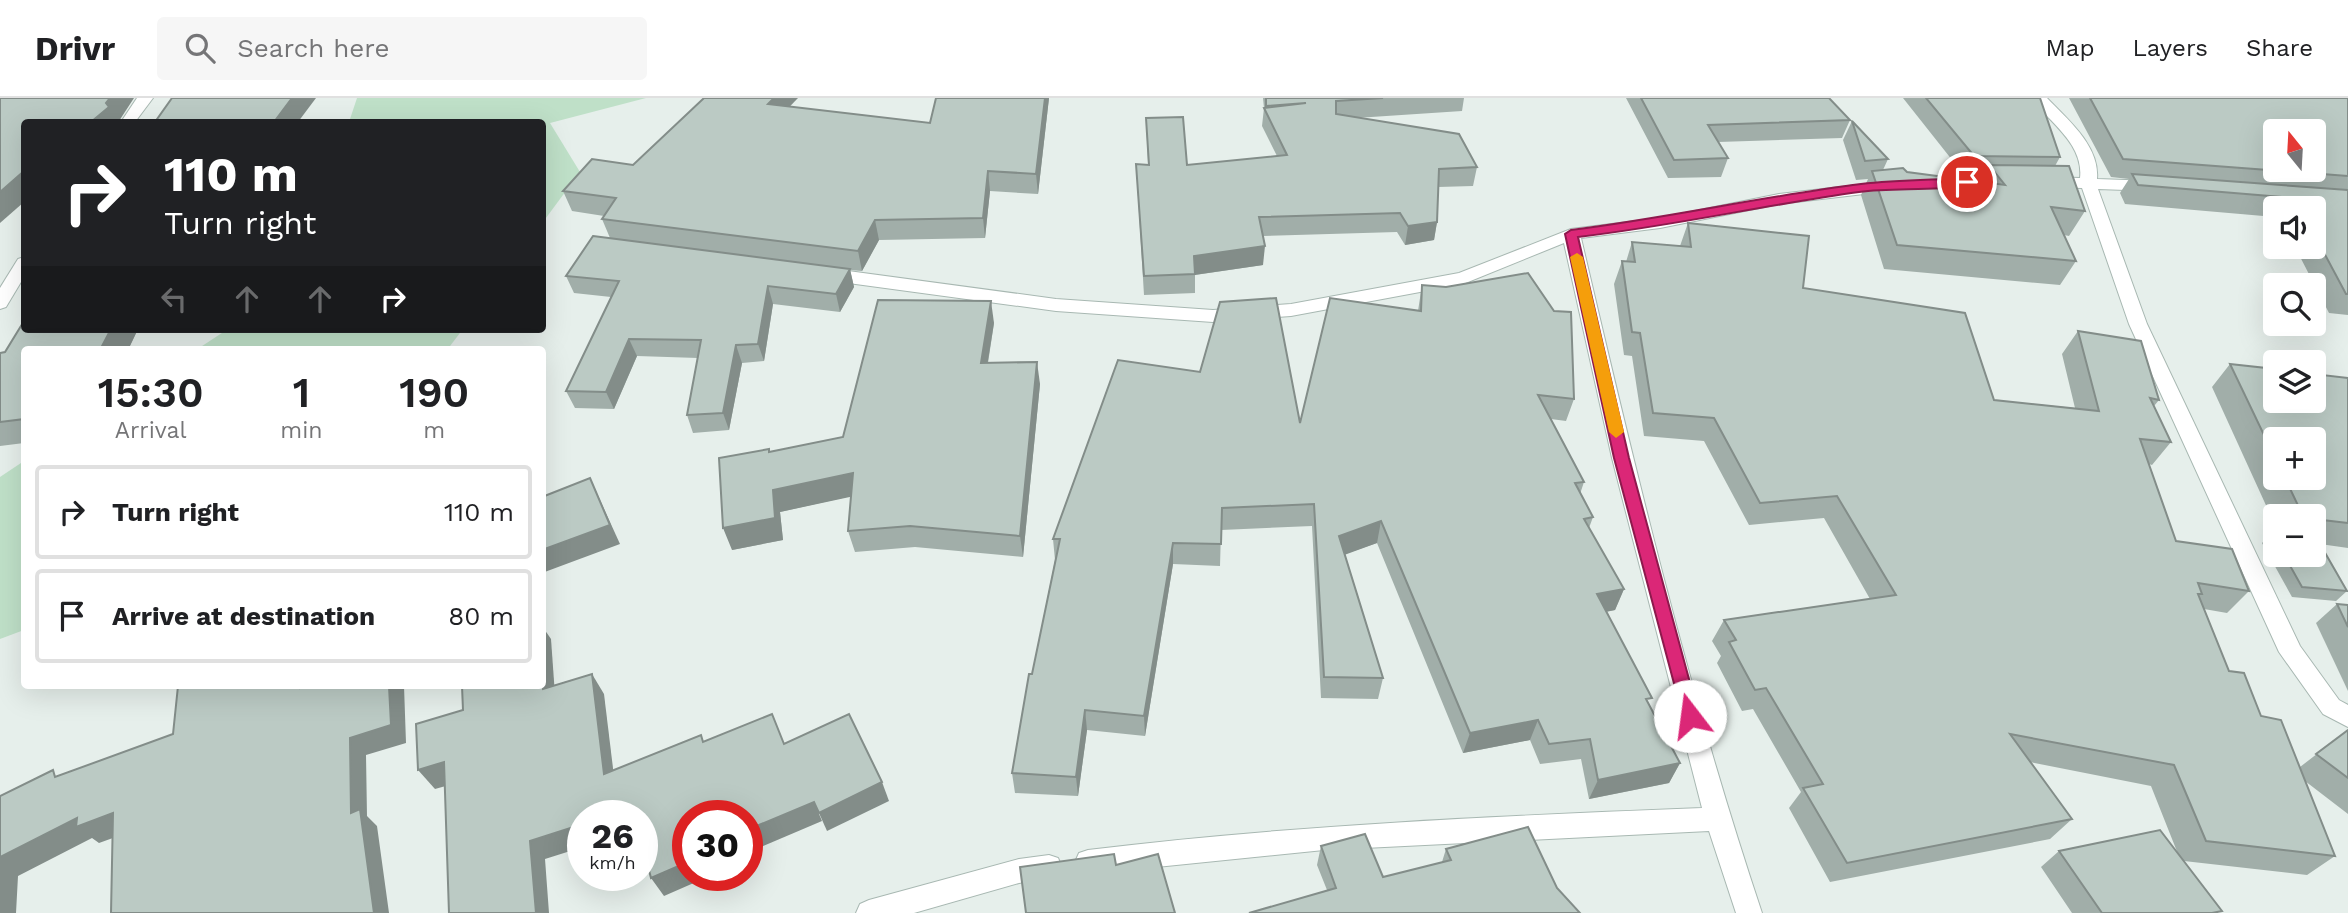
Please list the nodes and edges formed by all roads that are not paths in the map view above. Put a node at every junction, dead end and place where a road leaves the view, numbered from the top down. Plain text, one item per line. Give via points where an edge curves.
1 (145, 98) edge
2 (2039, 98) edge
3 (130, 119) edge
4 (2034, 182) edge
5 (2088, 183) junction
6 (1916, 184) edge
7 (2176, 188) edge
8 (1571, 234) junction
9 (21, 268) edge
10 (802, 271) edge
11 (0, 303) edge
12 (2348, 717) edge
13 (1718, 819) junction
14 (869, 913) edge
15 (1749, 913) edge

1 - 3 street
2 - 5 street via 2076,138 2090,165
4 - 5 street
5 - 7 street
5 - 12 street via 2138,324 2291,652 2332,707
6 - 8 street via 1779,199 1660,223
8 - 10 street via 1464,278 1291,310 1213,316 1056,305
8 - 13 street via 1622,458
9 - 11 street
13 - 14 street via 1211,845 1019,871
13 - 15 street

